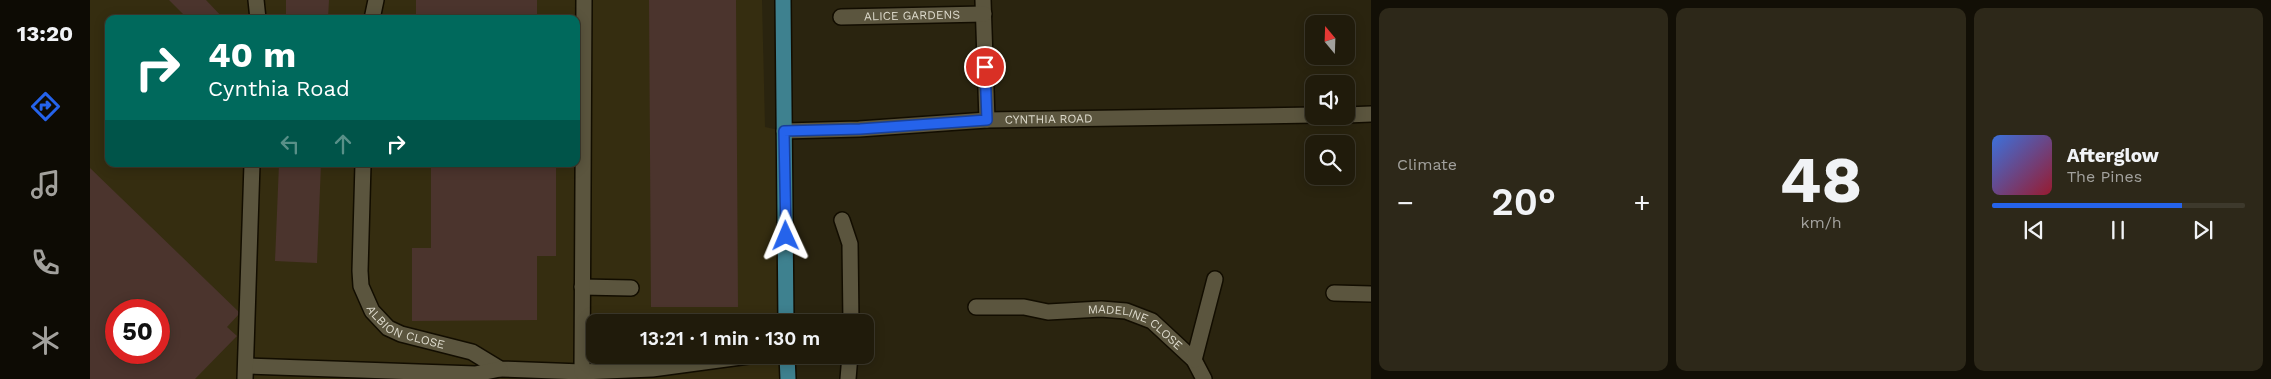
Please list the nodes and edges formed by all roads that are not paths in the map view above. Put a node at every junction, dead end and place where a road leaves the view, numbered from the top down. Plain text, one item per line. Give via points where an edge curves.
1 (256, 0) edge
2 (376, 0) edge
3 (584, 0) edge
4 (783, 0) edge
5 (984, 7) edge
6 (258, 15) edge
7 (373, 15) edge
8 (841, 17) dead end
9 (1371, 114) edge
10 (1305, 115) edge
11 (1355, 115) edge
12 (987, 120) junction
13 (784, 131) junction
14 (252, 167) edge
15 (363, 167) edge
16 (842, 220) dead end
17 (1215, 279) dead end
18 (582, 287) junction
19 (632, 288) dead end
20 (1334, 293) dead end
21 (1371, 294) edge
22 (976, 307) dead end
23 (786, 314) edge
24 (851, 314) edge
25 (1194, 360) junction
26 (689, 364) edge
27 (787, 364) edge
28 (849, 364) edge
29 (500, 370) junction
30 (246, 372) edge
31 (582, 372) junction
32 (611, 375) edge
33 (788, 379) edge
34 (848, 379) edge
35 (1204, 379) edge

1 - 6 street
2 - 7 street
3 - 18 street
4 - 13 main road
5 - 8 street, ALICE GARDENS
5 - 12 street
9 - 11 street
10 - 12 street, CYNTHIA ROAD
12 - 13 street, CYNTHIA ROAD
13 - 23 main road
14 - 30 street
15 - 29 street, ALBION CLOSE via 361,286 372,312 388,328 401,334 472,352
16 - 24 street via 850,244
17 - 25 street
18 - 19 street
18 - 31 street
20 - 21 street
22 - 25 street, MADELINE CLOSE via 1024,306 1048,312 1126,311 1152,321
25 - 35 street, MADELINE CLOSE
26 - 32 street
27 - 33 main road
28 - 34 street
29 - 30 street via 475,374
29 - 31 street
31 - 32 street

